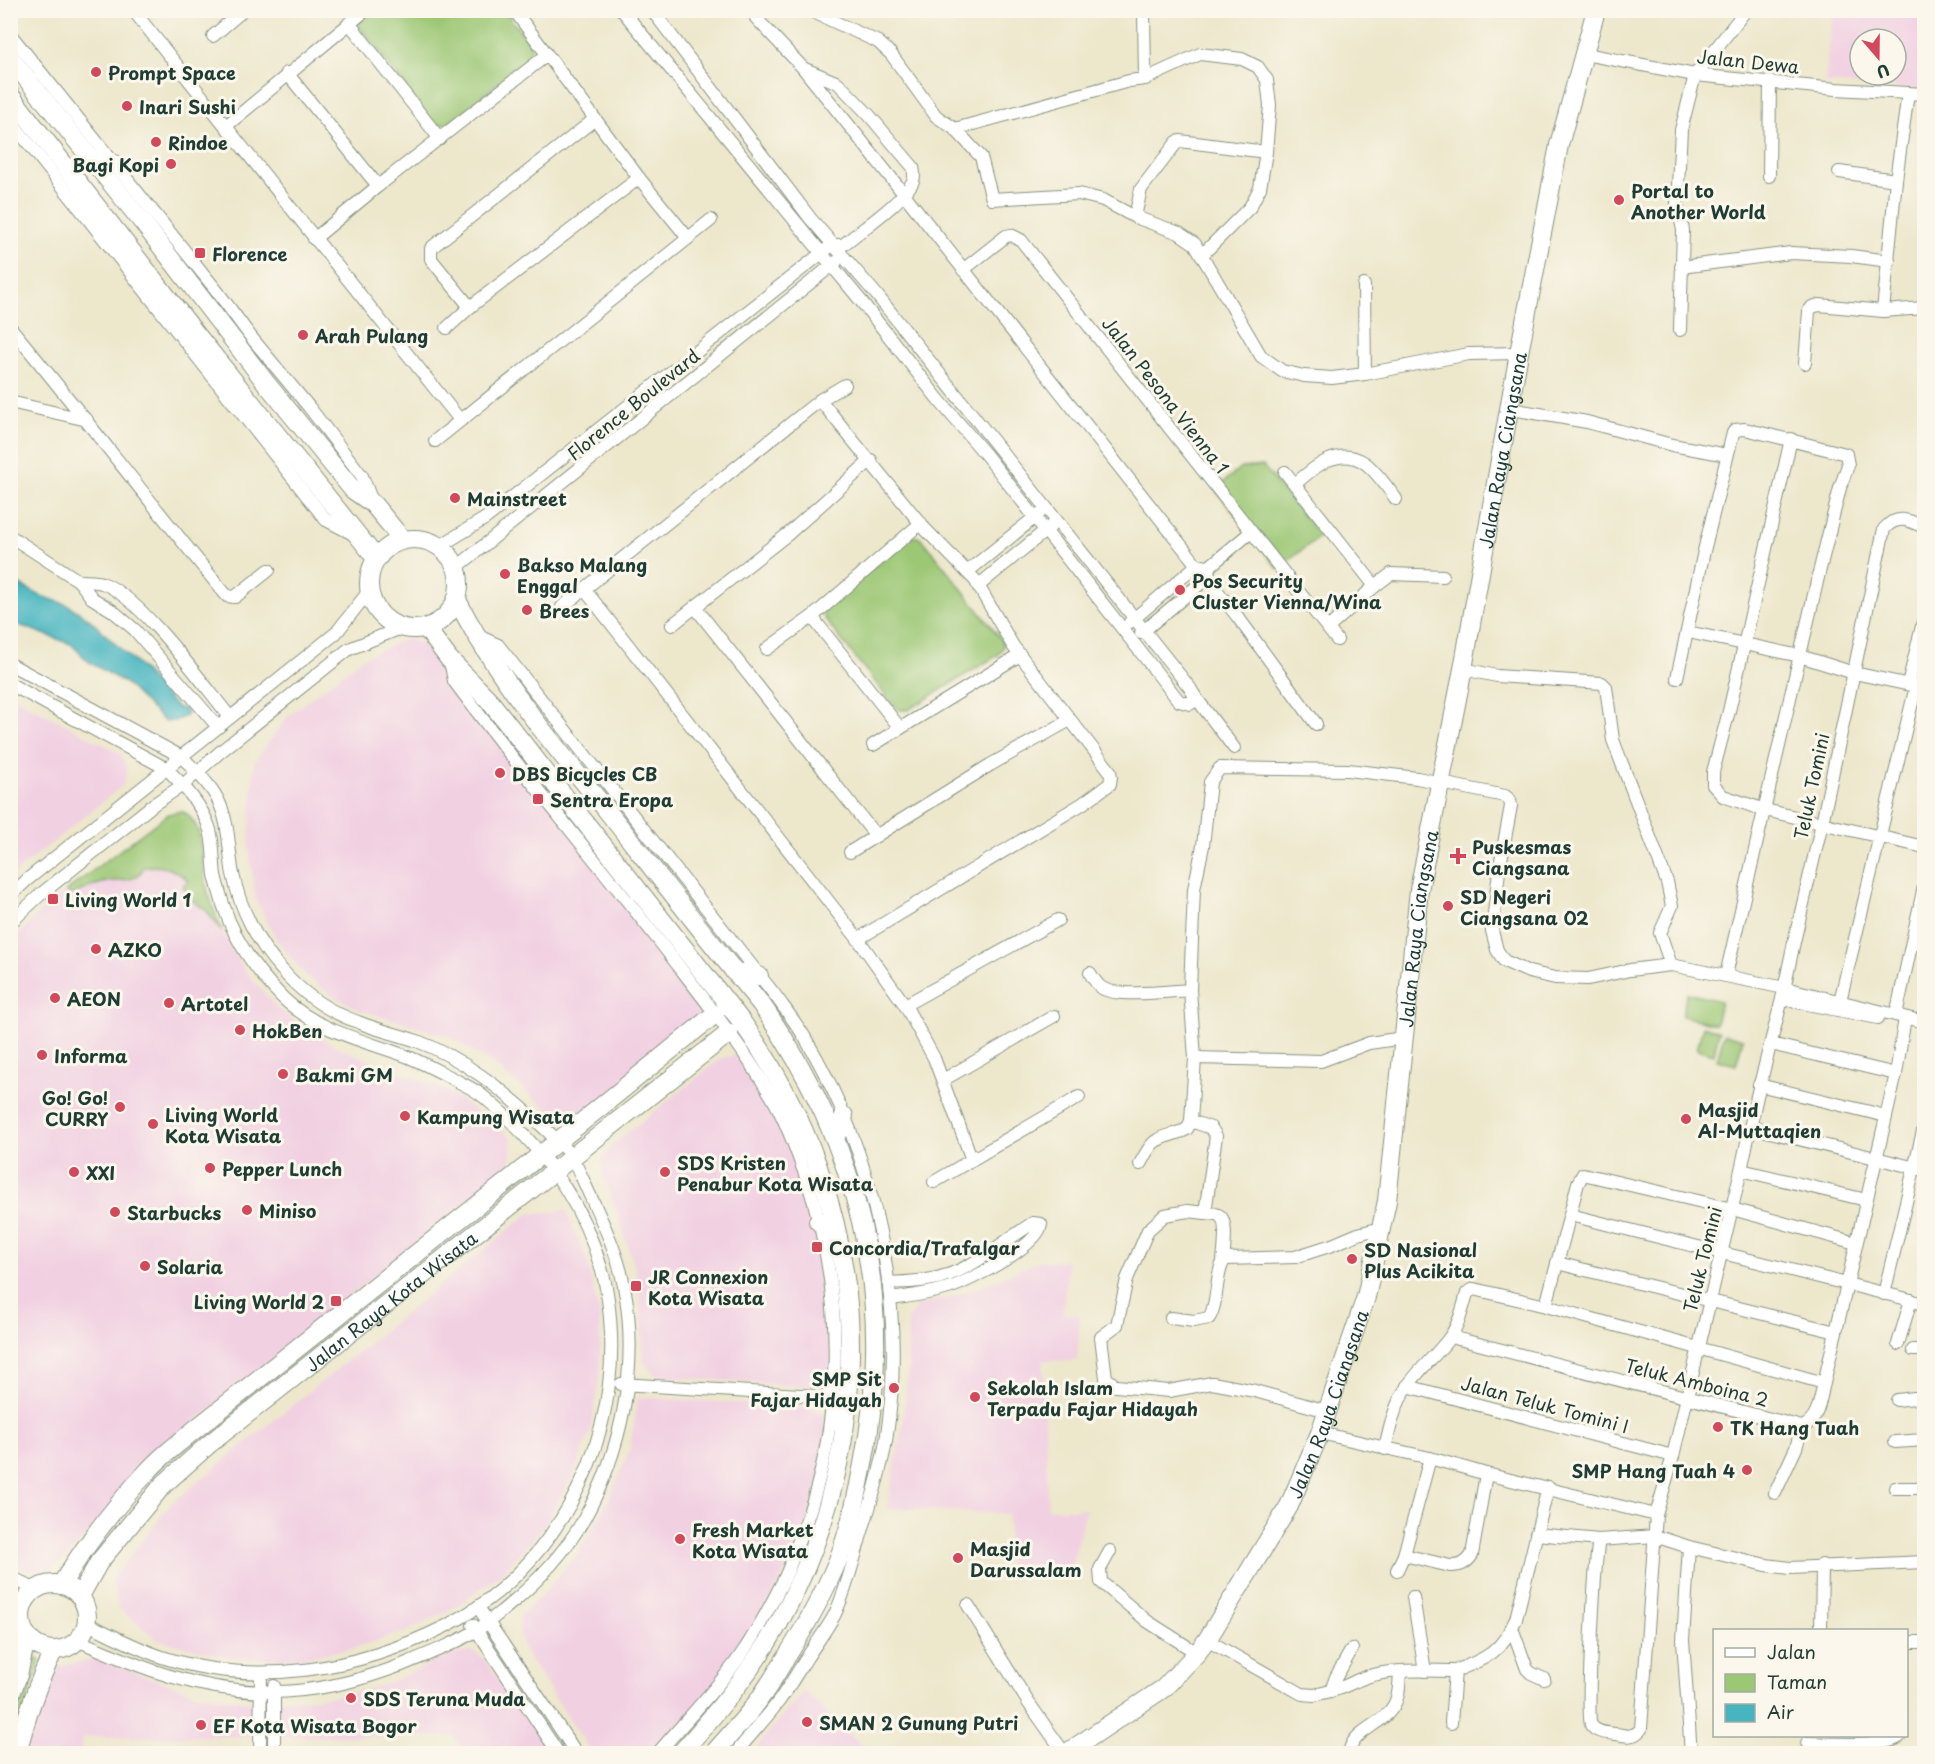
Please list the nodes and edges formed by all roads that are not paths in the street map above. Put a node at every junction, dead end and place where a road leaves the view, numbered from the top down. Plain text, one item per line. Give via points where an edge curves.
1 (133, 10) edge
2 (366, 10) edge
3 (514, 10) edge
4 (622, 10) edge
5 (652, 10) edge
6 (1144, 10) edge
7 (1596, 10) edge
8 (1746, 10) edge
9 (240, 11) edge
10 (814, 11) edge
11 (756, 18) dead end
12 (349, 23) junction
13 (10, 34) edge
14 (213, 36) dead end
15 (1585, 54) junction
16 (548, 56) junction
17 (10, 58) edge
18 (803, 68) junction
19 (287, 73) junction
20 (1695, 75) junction
21 (1145, 79) junction
22 (1770, 82) junction
23 (1908, 93) junction
24 (1924, 94) edge
25 (10, 95) edge
26 (594, 119) junction
27 (10, 120) edge
28 (226, 126) junction
29 (955, 129) junction
30 (440, 139) junction
31 (52, 148) junction
32 (1266, 152) junction
33 (91, 159) junction
34 (115, 164) junction
35 (50, 169) junction
36 (1839, 172) dead end
37 (1769, 176) dead end
38 (639, 178) junction
39 (1896, 180) junction
40 (378, 186) junction
41 (904, 194) junction
42 (1135, 217) junction
43 (711, 220) dead end
44 (688, 238) junction
45 (314, 239) junction
46 (839, 249) junction
47 (822, 253) junction
48 (1203, 254) junction
49 (1889, 261) junction
50 (832, 266) junction
51 (1682, 267) junction
52 (963, 270) junction
53 (1364, 285) dead end
54 (470, 307) junction
55 (1924, 308) edge
56 (1883, 311) junction
57 (10, 327) edge
58 (447, 328) dead end
59 (1680, 330) dead end
60 (251, 337) junction
61 (1519, 353) junction
62 (248, 358) junction
63 (1805, 363) dead end
64 (1365, 374) junction
65 (845, 385) dead end
66 (820, 400) junction
67 (10, 402) edge
68 (1511, 409) junction
69 (87, 420) junction
70 (460, 420) junction
71 (1791, 439) junction
72 (435, 441) dead end
73 (1727, 455) junction
74 (871, 460) junction
75 (1285, 472) dead end
76 (1295, 484) junction
77 (1396, 499) dead end
78 (373, 504) junction
79 (1045, 508) junction
80 (1924, 515) edge
81 (1034, 518) junction
82 (1905, 518) junction
83 (1056, 521) junction
84 (921, 523) junction
85 (1924, 527) edge
86 (1045, 531) junction
87 (1251, 532) junction
88 (10, 536) edge
89 (359, 538) junction
90 (402, 539) junction
91 (440, 546) junction
92 (376, 558) junction
93 (456, 568) junction
94 (269, 570) dead end
95 (1205, 570) junction
96 (967, 572) junction
97 (1443, 576) dead end
98 (79, 581) junction
99 (978, 586) junction
100 (1375, 586) junction
101 (585, 590) junction
102 (369, 591) junction
103 (457, 600) junction
104 (562, 607) dead end
105 (695, 607) junction
106 (812, 617) junction
107 (1135, 618) junction
108 (1924, 618) edge
109 (672, 625) dead end
110 (401, 628) junction
111 (426, 628) junction
112 (1123, 628) junction
113 (1328, 628) junction
114 (1145, 630) junction
115 (1688, 632) junction
116 (474, 634) junction
117 (1133, 640) junction
118 (1337, 640) dead end
119 (1744, 645) junction
120 (767, 649) dead end
121 (1020, 655) junction
122 (1800, 656) junction
123 (449, 659) junction
124 (10, 664) edge
125 (1463, 669) junction
126 (1854, 673) junction
127 (1677, 678) dead end
128 (10, 684) edge
129 (1916, 686) edge
130 (1194, 695) junction
131 (230, 717) junction
132 (1070, 720) junction
133 (1316, 724) dead end
134 (218, 728) junction
135 (900, 728) junction
136 (873, 745) dead end
137 (1234, 748) dead end
138 (182, 757) junction
139 (167, 769) junction
140 (198, 773) junction
141 (1441, 782) junction
142 (183, 785) junction
143 (1766, 810) junction
144 (1822, 823) junction
145 (876, 836) junction
146 (1881, 837) junction
147 (1924, 847) edge
148 (850, 852) dead end
149 (1924, 886) edge
150 (10, 896) edge
151 (1058, 920) dead end
152 (10, 923) edge
153 (858, 939) junction
154 (1671, 965) junction
155 (735, 972) junction
156 (1090, 973) dead end
157 (1726, 975) junction
158 (759, 976) junction
159 (1190, 990) junction
160 (1783, 994) junction
161 (1840, 1001) junction
162 (905, 1005) junction
163 (716, 1014) junction
164 (1054, 1016) dead end
165 (1900, 1019) junction
166 (1924, 1022) edge
167 (1924, 1028) edge
168 (729, 1033) junction
169 (1403, 1038) junction
170 (1771, 1044) junction
171 (1195, 1058) junction
172 (1896, 1074) junction
173 (943, 1080) junction
174 (1759, 1085) junction
175 (1079, 1097) dead end
176 (844, 1116) junction
177 (1886, 1116) junction
178 (1191, 1121) junction
179 (1750, 1127) junction
180 (1924, 1127) edge
181 (835, 1139) junction
182 (558, 1141) junction
183 (542, 1154) junction
184 (572, 1157) junction
185 (1875, 1159) junction
186 (972, 1160) junction
187 (1140, 1164) dead end
188 (1920, 1169) edge
189 (555, 1170) junction
190 (1741, 1170) junction
191 (934, 1182) dead end
192 (1866, 1200) junction
193 (1732, 1209) junction
194 (1205, 1213) junction
195 (1570, 1215) junction
196 (818, 1221) junction
197 (1380, 1232) junction
198 (838, 1236) junction
199 (1856, 1244) junction
200 (1720, 1253) junction
201 (1223, 1261) junction
202 (1557, 1263) junction
203 (889, 1283) junction
204 (1847, 1284) junction
205 (1884, 1294) junction
206 (848, 1297) junction
207 (882, 1297) junction
208 (1710, 1301) junction
209 (1921, 1302) edge
210 (1546, 1306) junction
211 (1171, 1318) dead end
212 (1836, 1332) junction
213 (1451, 1337) junction
214 (1898, 1344) dead end
215 (1698, 1347) junction
216 (274, 1366) junction
217 (610, 1382) junction
218 (287, 1383) junction
219 (1824, 1383) junction
220 (628, 1385) junction
221 (1407, 1386) junction
222 (883, 1389) junction
223 (832, 1397) junction
224 (1924, 1397) edge
225 (1686, 1398) junction
226 (1897, 1400) dead end
227 (1328, 1411) junction
228 (1802, 1427) junction
229 (844, 1429) junction
230 (1320, 1433) junction
231 (1924, 1440) edge
232 (1895, 1442) dead end
233 (1385, 1449) junction
234 (1673, 1456) junction
235 (1430, 1458) junction
236 (1485, 1474) junction
237 (833, 1486) junction
238 (1548, 1487) junction
239 (1895, 1488) dead end
240 (1924, 1488) edge
241 (1775, 1493) dead end
242 (813, 1501) junction
243 (1656, 1515) junction
244 (1536, 1534) junction
245 (1655, 1536) junction
246 (1599, 1540) junction
247 (1689, 1547) junction
248 (1110, 1551) dead end
249 (1404, 1555) junction
250 (1924, 1562) edge
251 (1822, 1565) junction
252 (1397, 1570) dead end
253 (10, 1576) edge
254 (61, 1585) junction
255 (35, 1590) junction
256 (80, 1596) junction
257 (1413, 1597) dead end
258 (969, 1605) dead end
259 (478, 1607) junction
260 (16, 1611) edge
261 (466, 1616) junction
262 (488, 1622) junction
263 (86, 1623) junction
264 (1512, 1628) junction
265 (1821, 1629) edge
266 (476, 1630) junction
267 (27, 1635) junction
268 (77, 1640) junction
269 (1908, 1642) edge
270 (1924, 1642) edge
271 (1202, 1646) junction
272 (1352, 1649) dead end
273 (54, 1650) junction
274 (1425, 1671) junction
275 (1455, 1671) junction
276 (1400, 1672) junction
277 (261, 1673) junction
278 (274, 1673) junction
279 (1544, 1679) dead end
280 (1331, 1691) junction
281 (261, 1692) junction
282 (274, 1692) junction
283 (10, 1696) edge
284 (1451, 1723) dead end
285 (1898, 1737) edge
286 (1852, 1740) edge
287 (1807, 1743) dead end
288 (17, 1754) edge
289 (260, 1754) edge
290 (274, 1754) edge
291 (559, 1754) edge
292 (577, 1754) edge
293 (657, 1754) edge
294 (680, 1754) edge
295 (713, 1754) edge
296 (735, 1754) edge
297 (1065, 1754) edge
298 (1349, 1754) edge
299 (1691, 1754) edge

1 - 28 street
2 - 12 street
3 - 16 street
4 - 47 street
5 - 46 street via 810,218
6 - 21 street
7 - 15 street, Jalan Raya Ciangsana
8 - 20 street
9 - 14 street
10 - 29 street via 878,42 936,116
11 - 18 street
12 - 19 street
12 - 30 street
13 - 34 street
15 - 20 street, Jalan Dewa
15 - 61 street, Jalan Raya Ciangsana via 1559,145
16 - 26 street
16 - 30 street
17 - 33 street
18 - 41 street
18 - 41 street via 838,83 913,167 914,179
19 - 28 street
19 - 40 street
20 - 22 street, Jalan Dewa
20 - 51 street via 1681,130 1678,167
21 - 29 street
21 - 32 street via 1200,54 1242,59 1258,67 1267,80 1270,105
22 - 23 street, Jalan Dewa
22 - 37 street
23 - 24 street, Jalan Dewa
23 - 39 street
25 - 31 street
26 - 38 street
26 - 54 street via 431,248 431,259
27 - 35 street
28 - 45 street
29 - 42 street via 981,156 992,199 1078,195 1103,200
30 - 40 street
31 - 35 street
31 - 89 street
32 - 42 street via 1180,141 1141,189
32 - 48 street via 1260,188 1250,207
33 - 34 street
33 - 62 street
34 - 60 street
35 - 89 street via 326,520
36 - 39 street
38 - 44 street
38 - 54 street
39 - 49 street
40 - 45 street
41 - 46 street
41 - 52 street
42 - 48 street via 1179,233
43 - 44 street
44 - 70 street
45 - 70 street
46 - 47 street, Florence Boulevard
46 - 50 street, Florence Boulevard
46 - 79 street
47 - 50 street
47 - 91 street, Florence Boulevard via 486,518
48 - 64 street via 1261,356 1282,371 1304,376
49 - 51 street via 1791,253
49 - 56 street
50 - 81 street
50 - 93 street, Florence Boulevard
51 - 59 street
52 - 87 street, Jalan Pesona Vienna 1 via 1006,236 1021,240
52 - 95 street
53 - 64 street
54 - 58 street
55 - 56 street
56 - 63 street via 1812,307
57 - 69 street
60 - 62 street
60 - 78 street via 362,476
61 - 64 street via 1469,354
61 - 68 street, Jalan Raya Ciangsana
62 - 78 street via 353,490
65 - 66 street
66 - 74 street
66 - 101 street
67 - 69 street
68 - 73 street via 1587,422
68 - 125 street, Jalan Raya Ciangsana
69 - 94 street via 227,596 235,597
70 - 72 street
71 - 73 street via 1736,430
71 - 119 street
71 - 122 street via 1842,452 1848,461
73 - 115 street
74 - 84 street
74 - 105 street via 788,534
75 - 76 street
76 - 77 street via 1314,467 1332,458 1348,457 1365,463
76 - 100 street
78 - 90 street
79 - 81 street
79 - 83 street
80 - 82 street
81 - 86 street
81 - 96 street
82 - 85 street
82 - 126 street, Teluk Tomini via 1884,529
83 - 86 street
83 - 107 street
84 - 96 street
84 - 106 street
86 - 99 street
86 - 112 street
87 - 95 street
87 - 113 street, Jalan Pesona Vienna 1
88 - 98 street
89 - 92 street
90 - 91 street via 418,538
90 - 92 street
91 - 93 street
92 - 102 street via 368,578
93 - 103 street
95 - 107 street
95 - 114 street
95 - 133 street
96 - 99 street
97 - 100 street via 1391,574
98 - 131 street via 102,583 126,598 149,619
98 - 134 street via 92,598 135,630
99 - 121 street
100 - 113 street
101 - 104 street
101 - 153 street
102 - 110 street via 379,614
102 - 131 street via 336,633
103 - 111 street via 449,613
103 - 116 street
105 - 109 street
105 - 145 street
106 - 120 street
106 - 135 street
107 - 112 street
107 - 114 street
108 - 129 street
110 - 111 street
110 - 140 street via 349,649
111 - 123 street
112 - 117 street
113 - 118 street, Jalan Pesona Vienna 1
114 - 117 street
114 - 130 street
115 - 119 street
115 - 127 street
116 - 155 street via 568,763
116 - 158 street via 498,645
117 - 130 street via 1179,700 1190,705
119 - 122 street
119 - 143 street via 1713,779 1717,792 1723,796
121 - 132 street
121 - 135 street
122 - 126 street
122 - 143 street
123 - 163 street via 454,681 475,710
123 - 198 street via 488,699 767,1057 813,1149
124 - 138 street
125 - 141 street, Jalan Raya Ciangsana
125 - 154 street via 1497,676 1602,683 1606,687 1613,740 1671,898 1672,906 1660,933
126 - 129 street
126 - 144 street, Teluk Tomini
128 - 139 street
129 - 146 street
130 - 137 street
131 - 134 street
132 - 145 street
132 - 153 street via 1110,771 1110,784
134 - 138 street
135 - 136 street
138 - 139 street
138 - 140 street
139 - 142 street
139 - 150 street
140 - 142 street
140 - 182 street via 217,798 227,825 233,872 248,918 261,944 282,970 305,993 333,1011 355,1022 421,1042 454,1059 520,1106
141 - 154 street via 1510,800 1492,931 1504,961 1529,972 1577,979
141 - 159 street via 1347,770 1220,768 1210,782 1194,889
141 - 169 street, Jalan Raya Ciangsana via 1419,890
142 - 152 street via 58,880
142 - 183 street via 201,809 210,830 215,875 231,926 246,954 286,1001 330,1029 413,1059 480,1093 527,1135
143 - 144 street
143 - 157 street
144 - 146 street
144 - 160 street, Teluk Tomini
145 - 148 street
146 - 147 street
146 - 161 street
149 - 165 street
151 - 162 street
153 - 162 street
154 - 157 street
155 - 158 street
155 - 181 street via 788,1043
156 - 159 street via 1101,987 1111,991
157 - 160 street
158 - 176 street via 803,1034
159 - 171 street
160 - 161 street
160 - 165 street
160 - 170 street, Teluk Tomini
161 - 165 street
162 - 173 street
163 - 168 street
163 - 182 street
164 - 173 street
165 - 166 street
165 - 167 street
165 - 172 street
168 - 184 street, Jalan Raya Kota Wisata
168 - 196 street via 783,1119
169 - 171 street via 1369,1043 1321,1061
169 - 197 street, Jalan Raya Ciangsana via 1387,1201
170 - 172 street
170 - 174 street, Teluk Tomini
171 - 178 street
172 - 177 street
173 - 186 street
174 - 177 street
174 - 179 street, Teluk Tomini
175 - 186 street
176 - 181 street
176 - 203 street via 880,1226
177 - 185 street
178 - 187 street via 1184,1131 1150,1145
178 - 194 street via 1211,1128 1216,1136
179 - 185 street
179 - 190 street, Teluk Tomini
180 - 188 street
181 - 207 street via 854,1190
182 - 183 street, Jalan Raya Kota Wisata
182 - 184 street
183 - 189 street
183 - 216 street, Jalan Raya Kota Wisata
184 - 189 street, Jalan Raya Kota Wisata
184 - 220 street via 611,1242 623,1281
185 - 188 street
185 - 192 street
186 - 191 street
188 - 205 street
189 - 217 street via 584,1222 602,1270 609,1310
189 - 218 street, Jalan Raya Kota Wisata
190 - 192 street
190 - 193 street, Teluk Tomini
192 - 199 street
193 - 195 street via 1584,1174
193 - 199 street
193 - 200 street, Teluk Tomini
194 - 201 street via 1222,1219
194 - 227 street via 1165,1215 1148,1230 1127,1279 1117,1325 1101,1337 1106,1378 1116,1386 1168,1391 1212,1383
195 - 200 street
195 - 202 street
196 - 198 street
196 - 223 street via 834,1309
197 - 201 street via 1358,1234 1295,1257
197 - 227 street, Jalan Raya Ciangsana via 1366,1297
198 - 206 street
199 - 204 street
200 - 204 street
200 - 208 street, Teluk Tomini
201 - 211 street via 1209,1318
202 - 208 street
202 - 210 street
203 - 207 street
203 - 207 street via 947,1276 1033,1223 1041,1224 1033,1239 963,1283 932,1293
204 - 205 street
204 - 212 street
205 - 209 street
206 - 207 street
206 - 229 street via 851,1341
207 - 222 street via 877,1342
208 - 212 street
208 - 215 street, Teluk Tomini
209 - 214 street
210 - 213 street via 1474,1289 1467,1293
210 - 215 street
212 - 219 street
213 - 221 street
213 - 225 street, Teluk Amboina 2
215 - 219 street
215 - 225 street, Teluk Tomini
216 - 218 street
216 - 254 street, Jalan Raya Kota Wisata via 149,1470 93,1536
217 - 220 street
217 - 259 street via 589,1466 570,1506 535,1554
218 - 256 street, Jalan Raya Kota Wisata via 163,1485 99,1562
219 - 228 street via 1816,1414
220 - 223 street
220 - 262 street via 606,1471 584,1520 544,1573
221 - 233 street via 1394,1411
221 - 234 street, Jalan Teluk Tomini I
222 - 295 street via 838,1560 800,1636 753,1708
222 - 296 street via 886,1441 853,1567 836,1612 778,1702
223 - 229 street
223 - 242 street
224 - 226 street
225 - 228 street, Teluk Amboina 2
225 - 234 street, Teluk Tomini
227 - 230 street, Jalan Raya Ciangsana
228 - 241 street
229 - 237 street
230 - 233 street
230 - 271 street, Jalan Raya Ciangsana via 1289,1506
231 - 232 street
233 - 235 street
234 - 243 street, Teluk Tomini
235 - 236 street
235 - 249 street
236 - 238 street
236 - 249 street via 1469,1560 1450,1566
237 - 242 street
237 - 294 street via 797,1588 778,1625 734,1691
238 - 243 street
238 - 244 street
239 - 240 street
242 - 293 street via 784,1580 744,1648
243 - 245 street, Teluk Tomini
244 - 246 street
244 - 264 street
245 - 246 street
245 - 246 street, Teluk Tomini via 1641,1729 1629,1736 1596,1730 1590,1723
245 - 247 street
247 - 251 street via 1766,1565
247 - 299 street via 1683,1640
248 - 271 street via 1100,1569 1101,1582 1148,1621
249 - 252 street
250 - 251 street
251 - 265 street
253 - 255 street
254 - 255 street
254 - 256 street
255 - 260 street
256 - 263 street via 87,1613
257 - 274 street
258 - 297 street
259 - 261 street
259 - 262 street
260 - 267 street
261 - 266 street
261 - 278 street via 375,1656 305,1671
262 - 266 street
262 - 292 street
263 - 268 street
263 - 277 street via 164,1658 201,1667
264 - 275 street via 1495,1652
264 - 279 street via 1527,1669
266 - 282 street via 430,1654 382,1672 345,1683
266 - 291 street
267 - 273 street via 34,1643
267 - 283 street
268 - 273 street
268 - 281 street via 162,1675 202,1685
269 - 270 street
271 - 280 street via 1302,1694
271 - 297 street, Jalan Raya Ciangsana via 1164,1688
272 - 280 street
273 - 288 street via 25,1718
274 - 275 street
274 - 276 street
275 - 284 street
276 - 280 street via 1366,1677
276 - 298 street via 1394,1706 1354,1739
277 - 278 street
277 - 281 street
278 - 282 street
281 - 282 street
281 - 289 street
282 - 290 street
285 - 286 street
286 - 287 street

